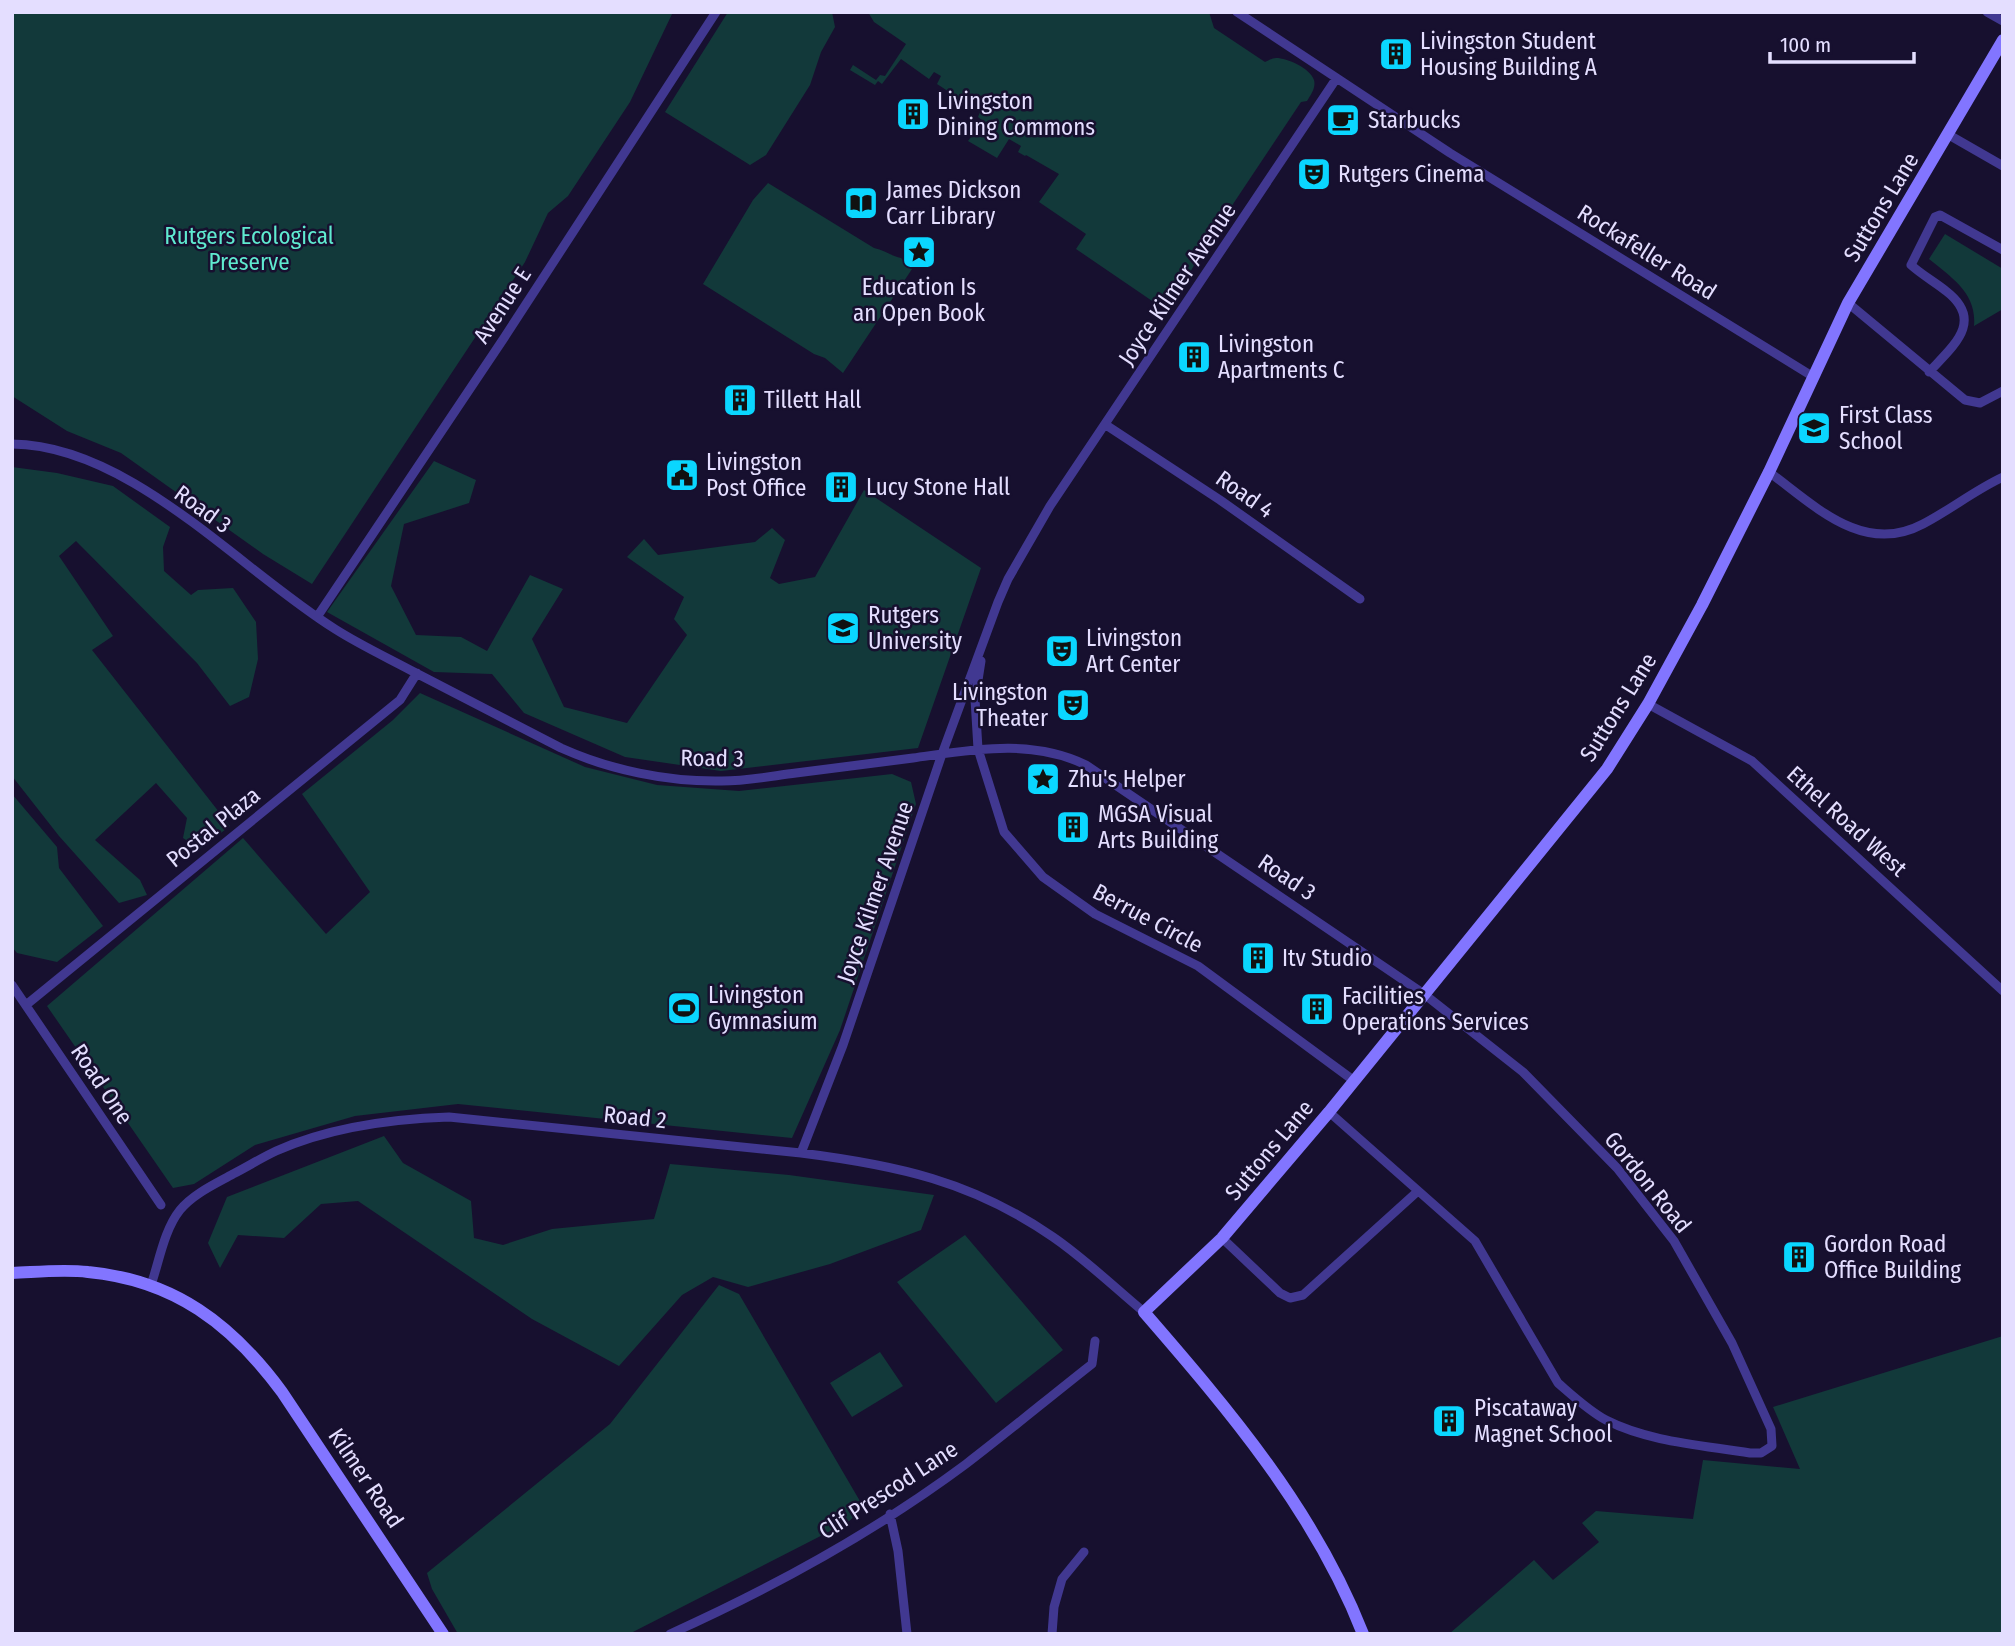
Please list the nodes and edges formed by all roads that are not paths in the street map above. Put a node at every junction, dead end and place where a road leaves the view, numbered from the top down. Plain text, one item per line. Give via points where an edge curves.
1 (716, 12) edge
2 (1237, 12) edge
3 (1987, 12) edge
4 (2003, 21) edge
5 (2003, 40) edge
6 (1336, 79) junction
7 (1949, 135) junction
8 (2003, 166) edge
9 (2003, 250) edge
10 (1848, 303) junction
11 (1929, 372) junction
12 (1812, 376) junction
13 (2003, 391) edge
14 (1106, 425) junction
15 (12, 444) edge
16 (1769, 472) junction
17 (2003, 477) edge
18 (1360, 599) dead end
19 (317, 617) junction
20 (984, 643) junction
21 (417, 673) junction
22 (1648, 704) junction
23 (978, 749) junction
24 (942, 754) junction
25 (12, 985) edge
26 (2003, 991) edge
27 (1424, 993) junction
28 (26, 1005) junction
29 (1353, 1080) junction
30 (1329, 1112) junction
31 (801, 1153) junction
32 (1418, 1191) junction
33 (160, 1205) dead end
34 (1222, 1238) junction
35 (12, 1273) edge
36 (151, 1285) junction
37 (1144, 1312) junction
38 (1095, 1341) dead end
39 (890, 1514) junction
40 (1084, 1552) dead end
41 (443, 1634) edge
42 (670, 1634) edge
43 (907, 1634) edge
44 (1052, 1634) edge
45 (1363, 1634) edge

1 - 19 street, Avenue E
2 - 6 street
3 - 4 street
5 - 7 street, Suttons Lane
6 - 12 street, Rockafeller Road
6 - 14 street, Joyce Kilmer Avenue
7 - 8 street
7 - 10 street, Suttons Lane
9 - 11 street via 1940,215 1935,217 1911,265 1960,304 1965,321 1959,338
10 - 11 street
10 - 12 street, Suttons Lane
11 - 13 street via 1972,402
12 - 16 street, Suttons Lane
14 - 18 street, Road 4
14 - 20 street, Joyce Kilmer Avenue via 1021,554
15 - 19 street, Road 3 via 86,459 148,492
16 - 17 street via 1833,520 1874,534 1895,534 1922,525
16 - 22 street, Suttons Lane
19 - 21 street, Road 3
20 - 23 street, Joyce Kilmer Avenue via 975,699
20 - 24 street, Joyce Kilmer Avenue
21 - 24 street, Road 3 via 581,757 660,776 722,781
21 - 28 street, Postal Plaza via 400,700
22 - 26 street, Ethel Road West via 1752,761
22 - 27 street, Suttons Lane via 1607,769
23 - 24 street, Road 3
23 - 27 street, Road 3 via 1051,751 1087,766
23 - 29 street, Berrue Circle via 1004,832 1043,877 1095,914 1198,966
24 - 31 street, Joyce Kilmer Avenue
25 - 28 street, Road One
27 - 29 street, Suttons Lane
27 - 32 street, Gordon Road via 1523,1072 1617,1168 1666,1231 1732,1343 1771,1429 1772,1446 1750,1453 1658,1438 1603,1419 1559,1383 1475,1241
28 - 33 street, Road One
29 - 30 street, Suttons Lane
30 - 32 street
30 - 34 street, Suttons Lane
31 - 36 street, Road 2 via 474,1119 415,1118 362,1126 275,1151 192,1198 179,1212
31 - 37 street, Road 2 via 906,1170 987,1198 1055,1238
32 - 34 street via 1303,1295 1290,1298 1280,1293
34 - 37 street, Suttons Lane
35 - 36 street, Kilmer Road via 84,1271
36 - 41 street, Kilmer Road via 209,1315 266,1370
37 - 45 street via 1222,1401 1279,1479 1317,1540
38 - 39 street, Clif Prescod Lane via 1092,1364 964,1465
39 - 42 street, Clif Prescod Lane via 842,1547
39 - 43 street
40 - 44 street via 1062,1579

